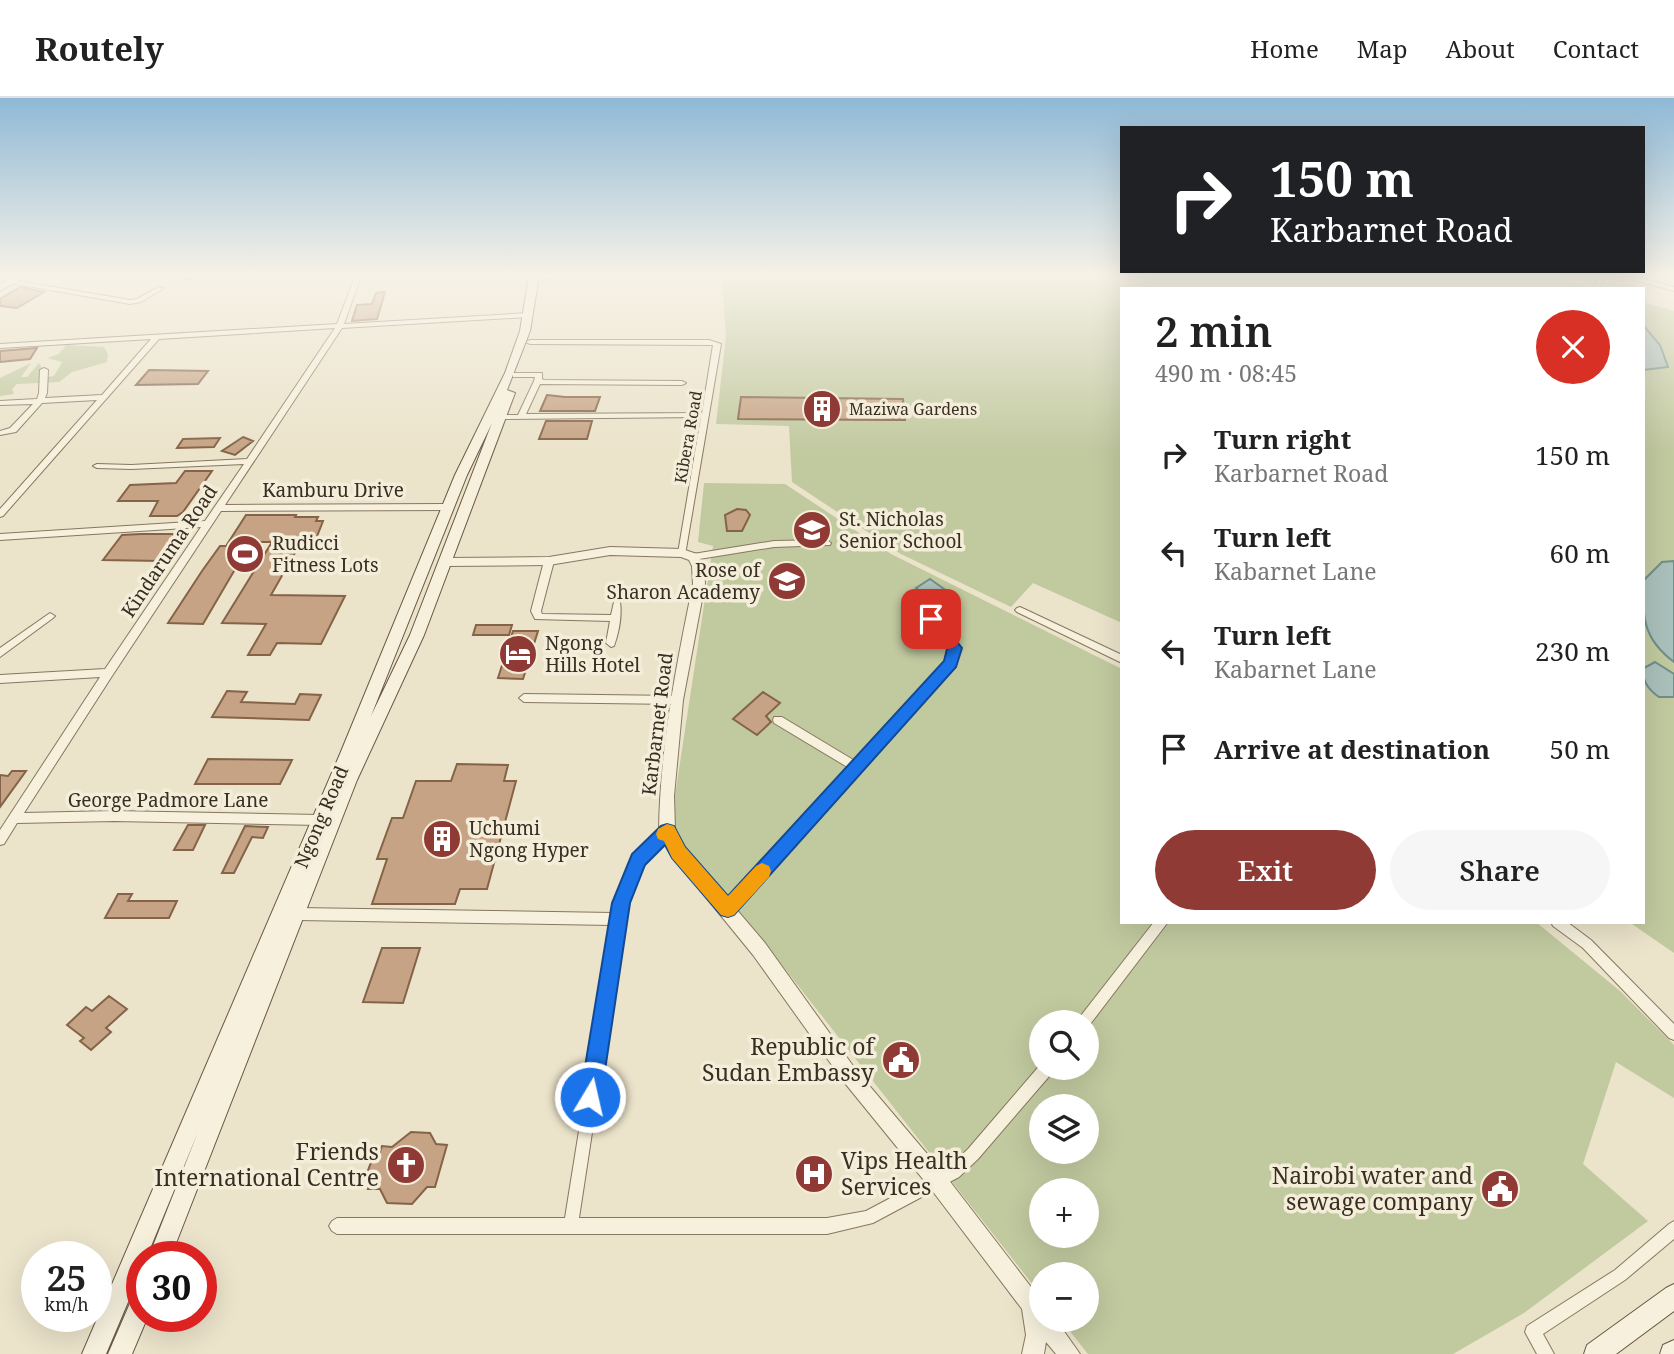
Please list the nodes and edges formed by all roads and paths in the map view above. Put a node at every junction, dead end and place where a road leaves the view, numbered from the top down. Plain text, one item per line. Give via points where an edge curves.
1 (197, 335) edge
2 (334, 335) edge
3 (522, 335) edge
4 (532, 335) edge
5 (157, 337) junction
6 (530, 342) junction
7 (0, 346) edge
8 (44, 370) dead end
9 (516, 375) junction
10 (538, 381) junction
11 (681, 383) dead end
12 (104, 397) junction
13 (40, 401) junction
14 (0, 403) edge
15 (706, 415) junction
16 (501, 417) junction
17 (521, 417) junction
18 (0, 433) edge
19 (249, 461) junction
20 (97, 466) dead end
21 (461, 475) junction
22 (479, 476) junction
23 (448, 507) junction
24 (219, 508) junction
25 (0, 514) edge
26 (207, 524) junction
27 (0, 537) edge
28 (827, 543) dead end
29 (688, 555) junction
30 (549, 561) junction
31 (446, 562) junction
32 (617, 604) dead end
33 (1020, 610) dead end
34 (50, 616) dead end
35 (616, 618) junction
36 (931, 619) dead end
37 (396, 634) junction
38 (417, 635) junction
39 (611, 643) dead end
40 (0, 653) edge
41 (1120, 658) edge
42 (108, 673) junction
43 (0, 679) edge
44 (524, 698) dead end
45 (676, 700) junction
46 (778, 720) dead end
47 (856, 767) junction
48 (15, 818) junction
49 (320, 820) junction
50 (667, 831) junction
51 (0, 840) edge
52 (728, 909) junction
53 (298, 914) junction
54 (618, 919) junction
55 (1160, 924) edge
56 (1560, 924) edge
57 (1092, 1010) edge
58 (1674, 1033) edge
59 (1036, 1080) edge
60 (938, 1182) junction
61 (570, 1225) junction
62 (337, 1226) dead end
63 (1674, 1229) edge
64 (166, 1241) edge
65 (1674, 1296) edge
66 (1029, 1301) edge
67 (129, 1332) edge
68 (1037, 1332) edge
69 (1052, 1332) edge
70 (94, 1354) edge
71 (120, 1354) edge
72 (1032, 1354) edge
73 (1069, 1354) edge
74 (1546, 1354) edge
75 (1596, 1354) edge

1 - 5 street
2 - 19 street, Kindaruma Road
3 - 21 main road, Ngong Road via 510,373
4 - 6 main road, Ngong Road
5 - 7 street
5 - 12 street
6 - 9 main road, Ngong Road
6 - 15 street, Kibera Road via 714,343 718,347
8 - 13 street
9 - 10 street via 539,375
9 - 16 main road, Ngong Road
10 - 11 street
10 - 17 street
12 - 13 street
12 - 25 street
13 - 14 street
13 - 18 street via 13,430
15 - 17 street
15 - 29 street, Kibera Road
16 - 17 street
16 - 22 main road, Ngong Road
19 - 20 street
19 - 24 street, Kindaruma Road
21 - 22 main road via 474,470
21 - 23 main road, Ngong Road
22 - 31 main road, Ngong Road
23 - 24 street, Kamburu Drive
23 - 37 main road, Ngong Road
24 - 26 street, Kindaruma Road
26 - 27 street
26 - 42 street, Kindaruma Road
28 - 29 street via 774,544
29 - 30 street via 610,551
29 - 45 street, Karbarnet Road via 698,566 699,584
30 - 31 street
30 - 35 street via 538,617
31 - 38 main road, Ngong Road
32 - 35 street
33 - 41 street
34 - 40 street
35 - 39 street
36 - 47 street via 955,648 951,663
37 - 38 main road via 401,642
37 - 49 main road, Ngong Road
38 - 53 main road, Ngong Road via 349,780
42 - 43 street
42 - 48 street, Kindaruma Road
44 - 45 street
45 - 50 street, Karbarnet Road
46 - 47 street
47 - 52 street
48 - 49 street, George Padmore Lane
48 - 51 street, Kindaruma Road
49 - 70 main road, Ngong Road
50 - 52 street via 679,853
50 - 54 street via 632,870
52 - 60 street via 850,1076
53 - 54 street
53 - 64 main road, Ngong Road
54 - 61 street
55 - 57 street
56 - 58 street via 1587,944
59 - 60 street via 973,1154
60 - 61 street via 868,1218 827,1226
60 - 66 street
61 - 62 street
63 - 74 street via 1619,1275 1532,1332
65 - 75 main road
67 - 71 main road
68 - 72 street
69 - 73 street

